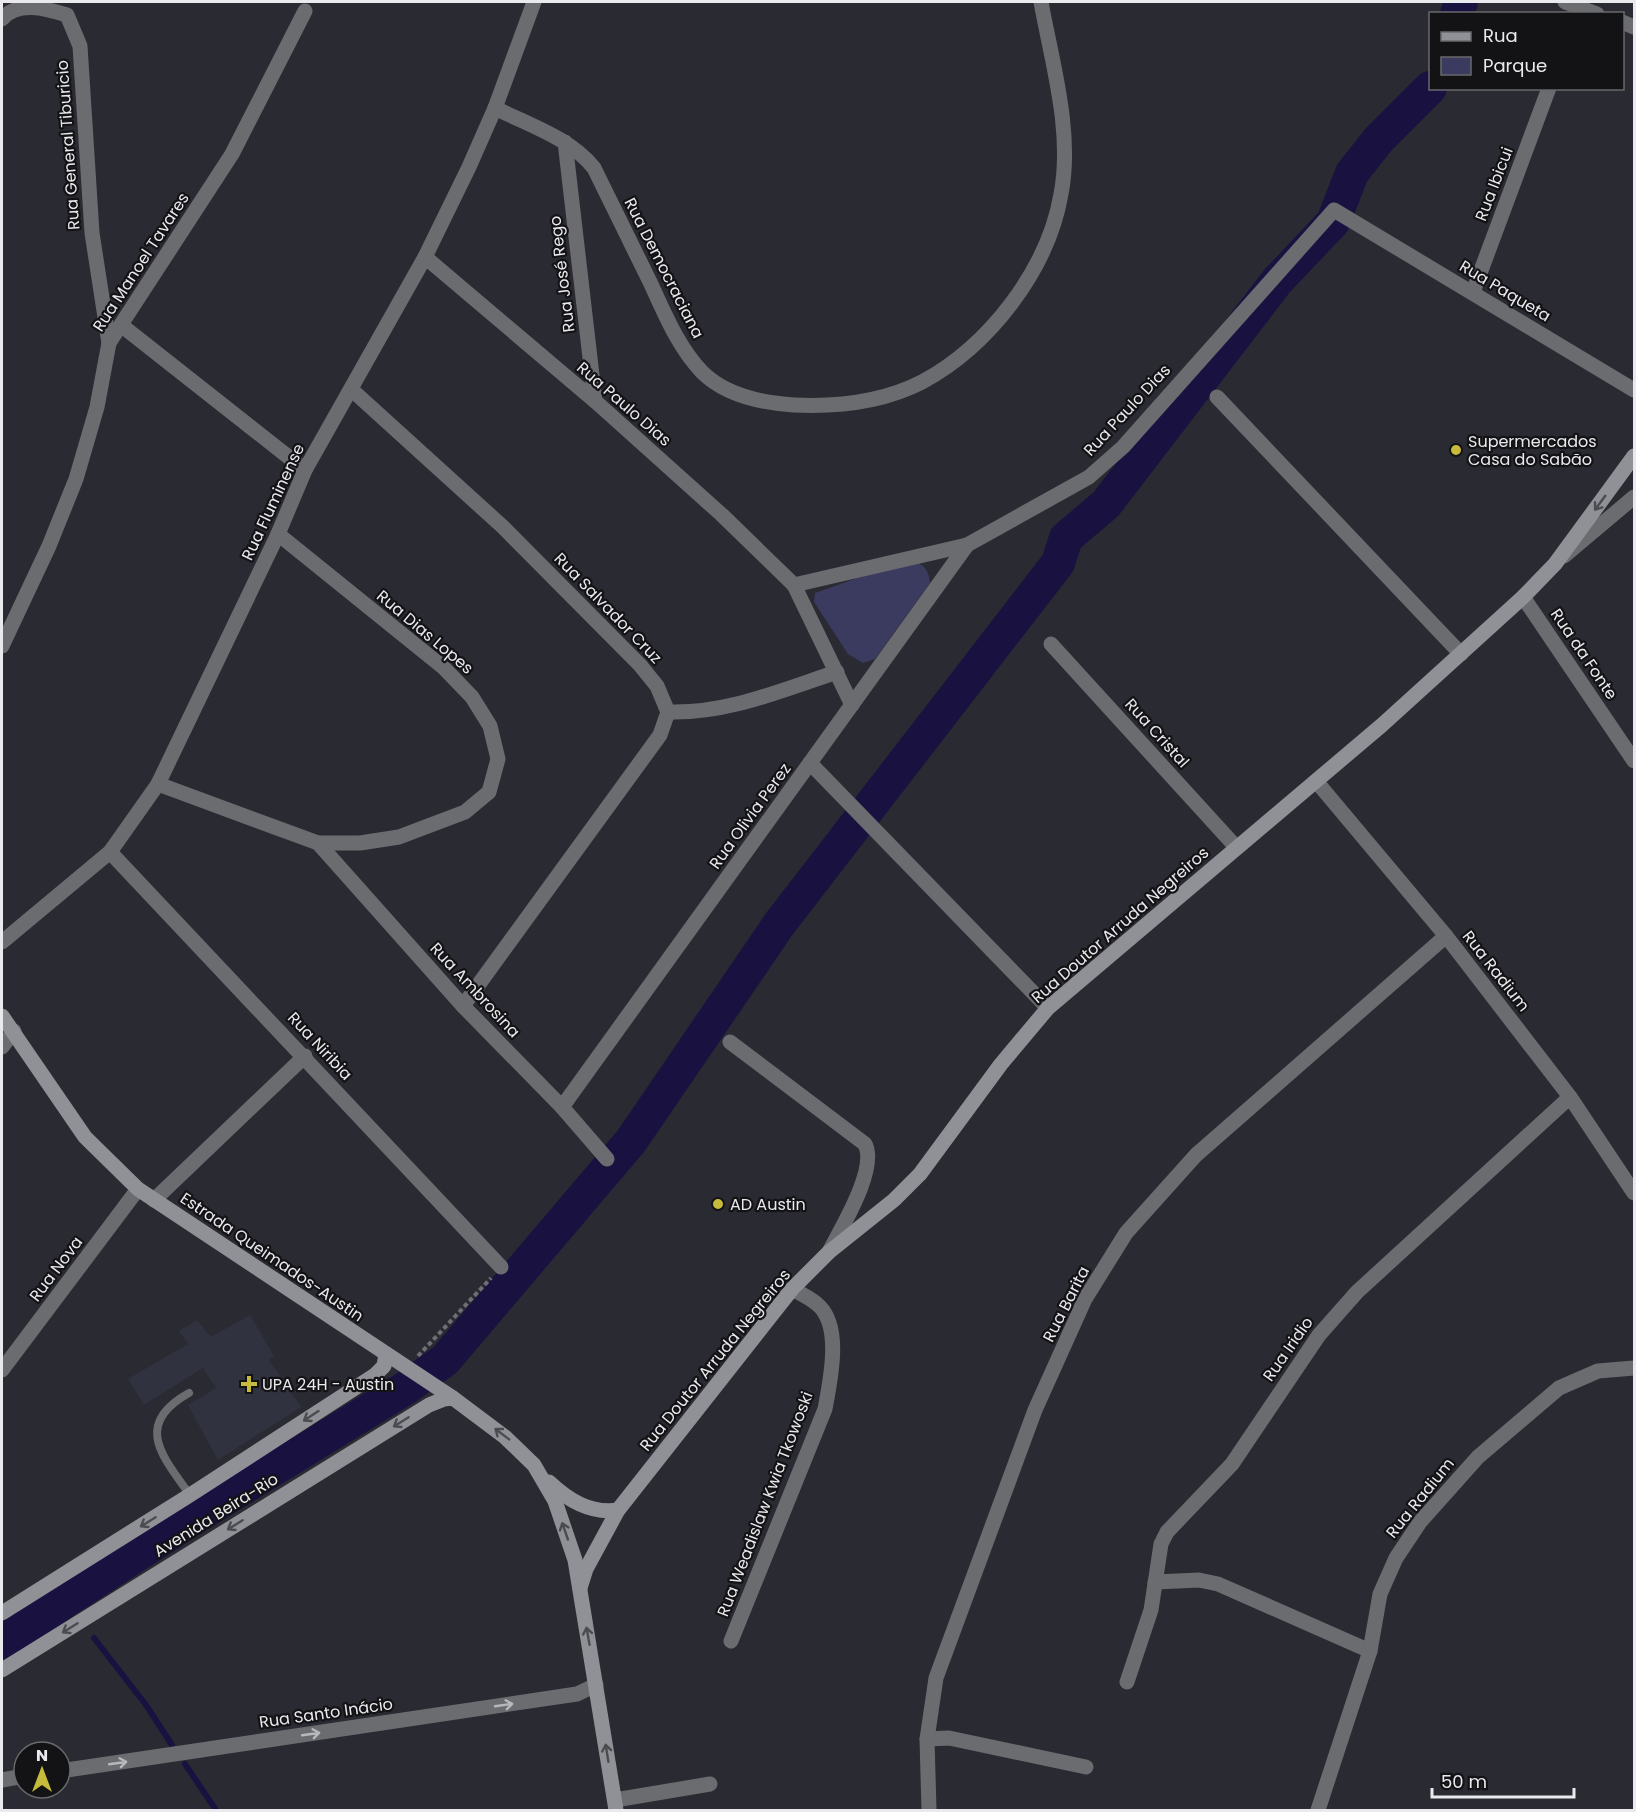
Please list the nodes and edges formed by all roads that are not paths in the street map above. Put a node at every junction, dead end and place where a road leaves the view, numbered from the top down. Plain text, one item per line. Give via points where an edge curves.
1 (534, 2) edge
2 (1041, 2) edge
3 (1576, 6) edge
4 (305, 11) dead end
5 (1592, 12) edge
6 (2, 19) edge
7 (1548, 90) edge
8 (495, 108) junction
9 (566, 142) junction
10 (1334, 211) joint
11 (425, 257) junction
12 (1473, 292) junction
13 (121, 325) junction
14 (109, 343) junction
15 (352, 390) junction
16 (1635, 390) edge
17 (1218, 397) dead end
18 (595, 401) junction
19 (1635, 456) edge
20 (305, 470) junction
21 (1635, 497) edge
22 (278, 534) junction
23 (968, 545) junction
24 (1555, 564) junction
25 (794, 585) junction
26 (1523, 597) junction
27 (1051, 644) dead end
28 (2, 646) edge
29 (1461, 654) junction
30 (837, 672) junction
31 (852, 705) junction
32 (668, 712) junction
33 (1635, 761) edge
34 (810, 764) junction
35 (1316, 781) junction
36 (158, 784) junction
37 (318, 843) junction
38 (1236, 847) junction
39 (110, 852) junction
40 (1446, 936) junction
41 (2, 942) edge
42 (463, 1006) junction
43 (1048, 1008) junction
44 (2, 1016) edge
45 (14, 1031) junction
46 (730, 1042) dead end
47 (2, 1047) edge
48 (305, 1056) junction
49 (1570, 1097) junction
50 (562, 1107) junction
51 (607, 1159) dead end
52 (138, 1189) junction
53 (1635, 1194) edge
54 (154, 1200) junction
55 (829, 1252) junction
56 (501, 1267) road end
57 (792, 1289) junction
58 (386, 1354) junction
59 (1635, 1368) edge
60 (2, 1370) edge
61 (189, 1393) dead end
62 (453, 1398) junction
63 (542, 1476) junction
64 (190, 1495) junction
65 (618, 1510) junction
66 (1155, 1582) junction
67 (580, 1588) junction
68 (2, 1613) edge
69 (731, 1641) dead end
70 (1370, 1651) junction
71 (2, 1670) edge
72 (1127, 1682) dead end
73 (596, 1685) junction
74 (927, 1739) junction
75 (1086, 1767) dead end
76 (72, 1769) edge
77 (710, 1784) dead end
78 (615, 1805) edge
79 (929, 1810) edge
80 (1318, 1810) edge

1 - 8 street, Rua Fluminense
2 - 9 street, Rua Democraciana via 1064,145 1062,194 1050,234 1031,272 1002,315 966,351 922,382 874,400 821,406 773,403 727,390 703,373 680,345 594,168
3 - 5 street
4 - 13 street, Rua Manoel Tavares via 232,154
6 - 14 street, Rua General Tiburicio via 7,13 39,6 67,15 80,46 92,233
7 - 12 street, Rua Ibicui
8 - 9 street, Rua Democraciana
8 - 11 street, Rua Fluminense
9 - 18 street, Rua José Rego
10 - 12 street, Rua Paqueta
10 - 23 street, Rua Paulo Dias via 1123,447 1089,477
11 - 15 street, Rua Fluminense
11 - 18 street, Rua Paulo Dias
12 - 16 street, Rua Paqueta
13 - 14 street, Rua Manoel Tavares
13 - 20 street
14 - 28 street, Rua Manoel Tavares via 97,407 76,479
15 - 20 street, Rua Fluminense
15 - 32 street, Rua Salvador Cruz via 503,527 640,665 657,686
17 - 29 street
18 - 25 street, Rua Paulo Dias
19 -> 24 street, Rua Doutor Arruda Negreiros
20 - 22 street, Rua Fluminense
21 - 24 street
22 - 36 street, Rua Fluminense
22 - 37 street, Rua Dias Lopes via 444,668 472,697 490,726 498,759 489,792 465,812 399,837 360,843
23 - 25 street, Rua Paulo Dias
23 - 31 street, Rua Olivia Perez
24 - 26 street, Rua Doutor Arruda Negreiros
25 - 30 street, Rua Paulo Dias
26 - 29 street, Rua Doutor Arruda Negreiros
26 - 33 street, Rua da Fonte
27 - 38 street, Rua Cristal
29 - 35 street, Rua Doutor Arruda Negreiros
30 - 31 street, Rua Paulo Dias
30 - 32 street via 727,707 696,713
31 - 34 street, Rua Olivia Perez
32 - 42 street via 660,735
34 - 43 street
34 - 50 street, Rua Olivia Perez
35 - 38 street, Rua Doutor Arruda Negreiros
35 - 40 street, Rua Radium
36 - 37 street, Rua Dias Lopes
36 - 39 street, Rua Fluminense
37 - 42 street, Rua Ambrosina
38 - 43 street, Rua Doutor Arruda Negreiros
39 - 41 street, Rua Fluminense
39 - 48 street, Rua Niribia
40 - 49 street, Rua Radium
40 - 74 street, Rua Barita via 1196,1155 1126,1233 1085,1299 1035,1410 945,1650 936,1678
42 - 50 street, Rua Ambrosina
43 - 55 street, Rua Doutor Arruda Negreiros via 1001,1064 920,1174
44 - 45 street, Estrada Queimados-Austin
45 - 47 street
45 - 52 street, Estrada Queimados-Austin via 85,1137
46 - 55 street via 865,1144 870,1153 863,1179
48 - 54 street
48 - 56 street, Rua Niribia
49 - 53 street, Rua Radium
49 - 66 street, Rua Iridio via 1357,1292 1318,1335 1232,1464 1167,1532 1161,1544
50 - 51 street, Rua Ambrosina
52 - 54 street, Estrada Queimados-Austin
52 - 60 street, Rua Nova
54 - 58 street, Estrada Queimados-Austin
55 - 57 street, Rua Doutor Arruda Negreiros
57 - 65 street, Rua Doutor Arruda Negreiros
57 - 69 street, Rua Weadislaw Kwia Tkowoski via 818,1304 828,1320 832,1371 825,1409
58 - 62 street, Estrada Queimados-Austin
58 -> 64 street, Avenida Beira-Rio via 384,1366 375,1375
59 - 70 street, Rua Radium via 1598,1371 1559,1388 1478,1457 1420,1522 1396,1558 1380,1594
61 - 64 lane via 173,1402 157,1425 161,1454
63 -> 62 street, Estrada Queimados-Austin via 518,1447
62 -> 71 street, Avenida Beira-Rio via 429,1405
63 - 65 street via 579,1504 599,1511
67 -> 63 street via 567,1534
64 -> 68 street, Avenida Beira-Rio
65 - 67 street, Rua Doutor Arruda Negreiros
66 - 70 street via 1199,1580 1218,1584
66 - 72 street, Rua Iridio via 1151,1610
73 -> 67 street
70 - 80 street, Rua Radium
76 -> 73 street, Rua Santo Inácio via 577,1694
78 -> 73 street
74 - 75 street via 949,1738
74 - 79 street, Rua Barita
77 - 78 street

